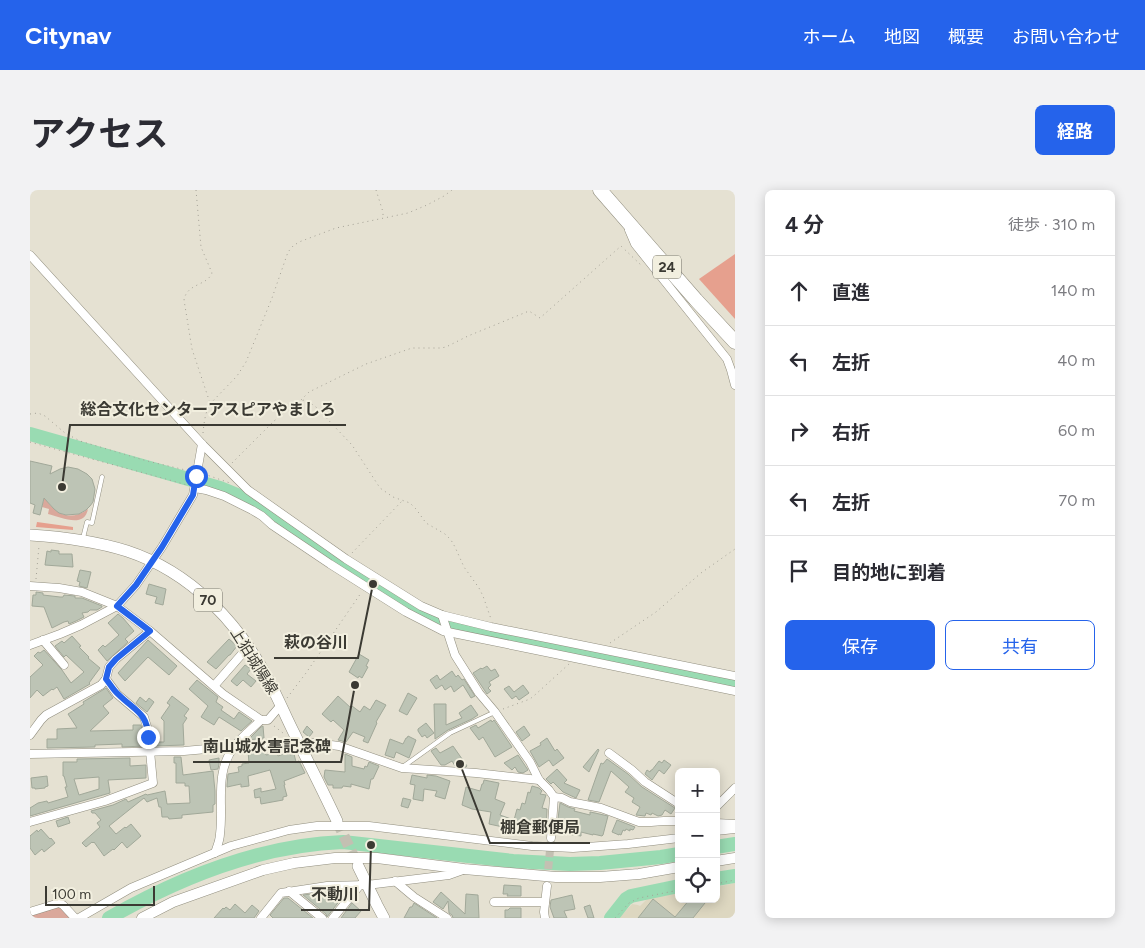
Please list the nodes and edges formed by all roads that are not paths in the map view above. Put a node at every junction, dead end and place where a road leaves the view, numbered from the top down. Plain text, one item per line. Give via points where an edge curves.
1 (600, 190) edge
2 (624, 218) junction
3 (30, 255) edge
4 (735, 342) edge
5 (735, 385) edge
6 (202, 444) junction
7 (102, 477) dead end
8 (195, 486) junction
9 (35, 539) edge
10 (83, 540) junction
11 (152, 562) junction
12 (33, 586) edge
13 (117, 606) junction
14 (443, 616) junction
15 (150, 631) junction
16 (447, 631) junction
17 (43, 640) junction
18 (30, 645) edge
19 (248, 647) junction
20 (64, 665) dead end
21 (735, 676) edge
22 (106, 679) junction
23 (214, 686) junction
24 (735, 691) edge
25 (281, 705) junction
26 (495, 712) junction
27 (261, 720) junction
28 (30, 735) edge
29 (299, 744) junction
30 (234, 747) junction
31 (149, 751) junction
32 (609, 753) dead end
33 (30, 754) edge
34 (402, 768) junction
35 (539, 780) junction
36 (735, 788) edge
37 (554, 797) junction
38 (675, 801) edge
39 (720, 803) edge
40 (675, 817) edge
41 (337, 821) tunnel mouth
42 (664, 821) junction
43 (675, 821) edge
44 (30, 822) edge
45 (720, 823) edge
46 (735, 824) edge
47 (735, 829) edge
48 (720, 831) edge
49 (551, 838) tunnel mouth
50 (675, 838) edge
51 (216, 853) junction
52 (735, 858) edge
53 (720, 860) edge
54 (358, 866) tunnel mouth
55 (675, 868) edge
56 (464, 869) junction
57 (395, 881) junction
58 (363, 885) junction
59 (547, 886) tunnel mouth
60 (289, 891) junction
61 (494, 902) dead end
62 (545, 902) junction
63 (30, 912) edge
64 (264, 917) edge
65 (77, 918) edge
66 (142, 918) edge
67 (322, 918) edge
68 (333, 918) edge
69 (384, 918) edge
70 (447, 918) edge
71 (546, 918) edge

1 - 2 highway, 24
2 - 4 highway, 24
2 - 5 street via 635,244 727,359
3 - 6 street
6 - 8 street
6 - 14 street via 260,499 346,559 421,606
7 - 10 lane via 92,523 87,522
8 - 11 street via 193,495
8 - 16 street via 240,503 406,612
9 - 10 main road, 上狛城陽線 / 70
10 - 11 main road, 上狛城陽線 / 70
11 - 13 street
11 - 19 main road, 上狛城陽線 / 70 via 178,576 204,596
12 - 13 street via 82,592
13 - 15 street
13 - 17 street
14 - 16 street
14 - 21 street
15 - 22 street via 116,659 109,667
15 - 23 street
16 - 24 street
16 - 26 street via 455,654
17 - 18 street
17 - 20 street
19 - 23 street
19 - 25 main road, 上狛城陽線 / 70
22 - 28 street via 102,685 46,715
22 - 31 street via 117,694 144,717
23 - 27 street
25 - 27 street via 268,720
25 - 29 main road, 上狛城陽線 / 70
26 - 34 lane via 450,733
26 - 35 street
27 - 30 street
29 - 30 street
29 - 34 street via 339,746
29 - 41 main road, 上狛城陽線 / 70
30 - 31 street
30 - 51 street via 223,769
31 - 33 street
31 - 44 street via 153,783 105,801
32 - 38 street
34 - 35 street
35 - 37 street
36 - 39 street
37 - 42 street via 601,808 639,822
37 - 49 street
40 - 42 street
42 - 43 street
45 - 46 street
47 - 48 street
50 - 51 street via 573,848 369,826 328,826 289,830 248,840
51 - 65 street via 131,888
52 - 53 street
54 - 58 main road
55 - 56 street via 600,877 556,877
56 - 57 street via 449,875
56 - 66 street via 377,858 294,863 263,870 182,899
57 - 58 street
57 - 70 street
58 - 60 street
58 - 68 street
58 - 69 main road
59 - 62 street
60 - 64 street via 281,893
60 - 67 street
61 - 62 street
62 - 71 street
63 - 65 street via 58,903

